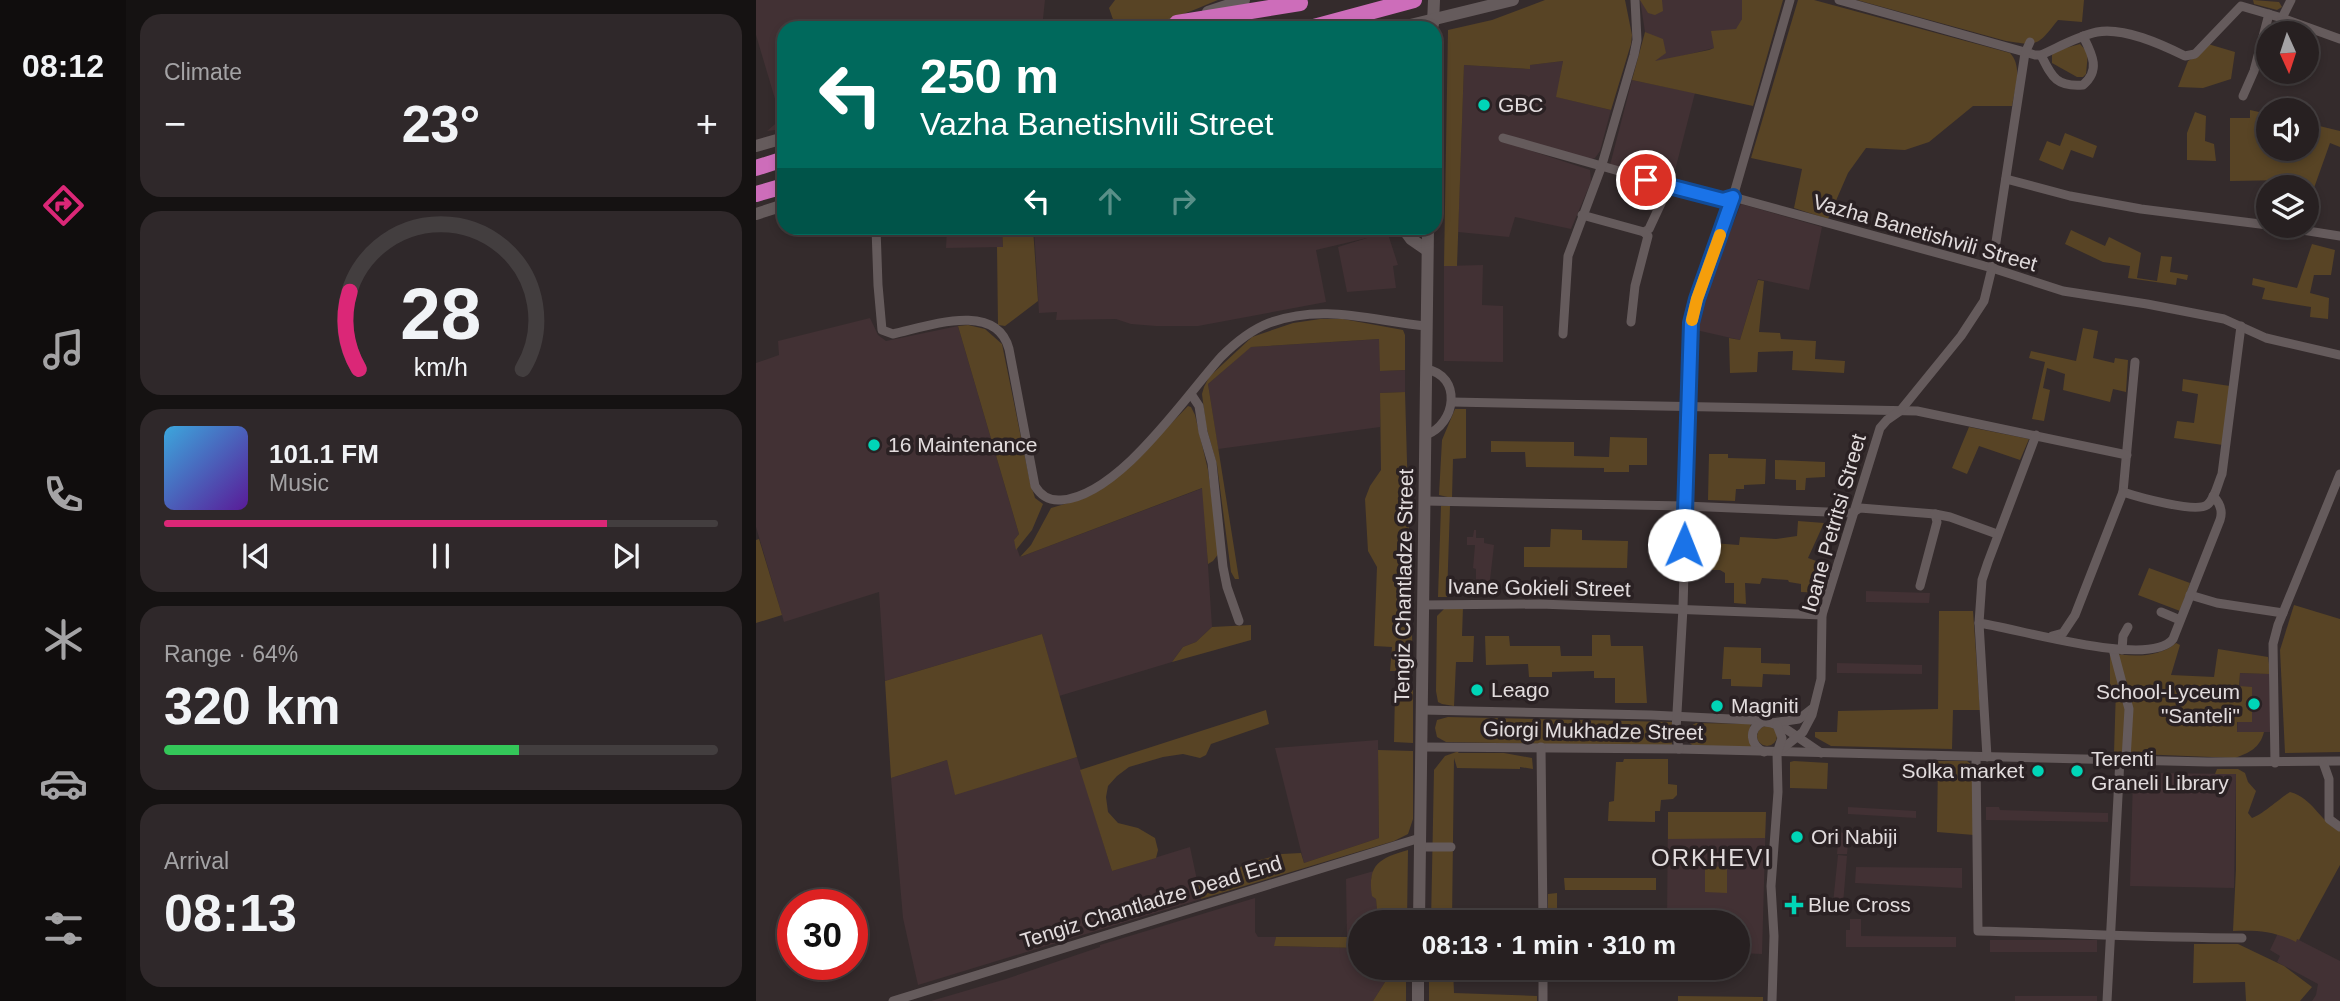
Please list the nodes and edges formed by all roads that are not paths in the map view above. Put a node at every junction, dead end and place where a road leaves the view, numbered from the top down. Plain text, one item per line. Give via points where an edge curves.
1 (1244, 0) edge
2 (1414, 0) edge
3 (1434, 0) edge
4 (1513, 0) edge
5 (1635, 0) edge
6 (1790, 0) edge
7 (1839, 0) edge
8 (2291, 0) edge
9 (1305, 1) edge
10 (2269, 14) junction
11 (2282, 18) junction
12 (1183, 21) edge
13 (1189, 21) edge
14 (1238, 21) edge
15 (1337, 21) edge
16 (1430, 21) edge
17 (1440, 21) edge
18 (2083, 36) junction
19 (2340, 39) edge
20 (2030, 42) dead end
21 (2025, 53) junction
22 (2041, 55) junction
23 (2243, 96) dead end
24 (1503, 138) dead end
25 (777, 140) edge
26 (756, 146) edge
27 (777, 161) edge
28 (756, 168) edge
29 (1601, 168) junction
30 (2006, 179) junction
31 (1669, 186) junction
32 (1733, 197) junction
33 (777, 207) edge
34 (756, 214) edge
35 (1582, 215) junction
36 (2256, 223) edge
37 (1644, 232) junction
38 (2319, 233) edge
39 (876, 235) edge
40 (1408, 235) edge
41 (1428, 235) edge
42 (2340, 236) edge
43 (1427, 250) junction
44 (1992, 268) junction
45 (1631, 322) dead end
46 (1427, 326) junction
47 (2241, 326) junction
48 (1563, 334) dead end
49 (2340, 355) edge
50 (2135, 362) dead end
51 (1426, 369) junction
52 (1191, 394) junction
53 (1452, 402) junction
54 (1688, 406) junction
55 (1900, 411) junction
56 (1426, 435) junction
57 (2036, 435) junction
58 (2127, 454) junction
59 (2340, 474) edge
60 (2123, 492) junction
61 (2213, 496) junction
62 (1424, 501) junction
63 (1685, 506) junction
64 (1852, 513) junction
65 (1935, 514) junction
66 (1997, 534) junction
67 (1920, 586) dead end
68 (2190, 595) junction
69 (1423, 605) junction
70 (1683, 608) junction
71 (2161, 612) dead end
72 (2283, 613) junction
73 (1822, 614) junction
74 (2180, 620) junction
75 (1239, 621) dead end
76 (1979, 623) junction
77 (2128, 626) dead end
78 (2050, 636) junction
79 (2118, 650) junction
80 (1814, 707) junction
81 (1422, 710) junction
82 (1677, 717) junction
83 (1770, 723) junction
84 (1798, 737) junction
85 (1421, 747) junction
86 (1541, 747) junction
87 (1679, 749) junction
88 (1764, 752) junction
89 (1777, 753) junction
90 (1822, 754) junction
91 (1976, 757) junction
92 (1987, 757) junction
93 (2123, 759) junction
94 (2340, 761) edge
95 (2323, 762) junction
96 (2275, 763) junction
97 (2340, 827) edge
98 (1420, 843) junction
99 (1451, 847) dead end
100 (1419, 910) edge
101 (1543, 910) edge
102 (2112, 934) junction
103 (2242, 938) dead end
104 (1418, 980) edge
105 (1543, 980) edge
106 (893, 1001) edge
107 (1418, 1001) edge
108 (1543, 1001) edge
109 (1772, 1001) edge
110 (2106, 1001) edge

1 - 12 street
2 - 15 highway
3 - 16 street
4 - 17 street
5 - 29 street via 1634,55
6 - 32 street
7 - 21 street
8 - 11 street
9 - 13 highway
9 - 14 highway
10 - 11 street
10 - 18 street via 2241,6 2191,56 2143,38 2104,32
10 - 23 street
11 - 19 street
18 - 22 street
18 - 22 street via 2095,64 2083,85 2064,85 2057,80
20 - 21 street, Ioane Petritsi Street
21 - 22 street
21 - 30 street, Ioane Petritsi Street
24 - 29 street, Vazha Banetishvili Street
25 - 26 street
27 - 28 highway
29 - 31 street, Vazha Banetishvili Street
29 - 35 street
30 - 36 street via 2141,209
30 - 44 street, Ioane Petritsi Street
31 - 32 street, Vazha Banetishvili Street via 1723,200
31 - 37 street
32 - 44 street, Vazha Banetishvili Street
32 - 54 street via 1694,310
33 - 34 street
35 - 37 street
35 - 48 street via 1566,267
37 - 45 street via 1648,236
38 - 42 street
39 - 52 street via 882,330 893,334 974,319 1007,343 1035,486 1044,496 1069,499 1103,483
40 - 43 street
41 - 43 street, Tengiz Chantladze Street
43 - 46 street, Tengiz Chantladze Street
44 - 47 street, Vazha Banetishvili Street via 2063,291 2224,319
44 - 55 street, Ioane Petritsi Street via 1988,288 1961,337
46 - 51 street, Tengiz Chantladze Street
46 - 52 street via 1329,312 1270,323 1255,329 1224,355
47 - 49 street, Vazha Banetishvili Street via 2266,338
47 - 61 street via 2227,445
50 - 58 street
51 - 53 street via 1445,380
51 - 56 street, Tengiz Chantladze Street
52 - 75 street via 1199,406 1212,463 1223,567
53 - 54 street
53 - 56 street via 1440,428
54 - 55 street
54 - 63 street
55 - 57 street
55 - 64 street, Ioane Petritsi Street via 1880,428
56 - 62 street, Tengiz Chantladze Street
57 - 58 street
57 - 66 street
58 - 60 street
59 - 72 street
60 - 61 street via 2199,507
60 - 78 street via 2072,621 2063,633
61 - 68 street via 2222,513
62 - 63 street
62 - 69 street, Tengiz Chantladze Street
63 - 64 street
63 - 70 street
64 - 65 street via 1860,508
64 - 73 street, Ioane Petritsi Street
65 - 66 street
65 - 67 street via 1937,522
66 - 76 street via 1982,580
68 - 72 street
68 - 74 street
69 - 70 street, Ivane Gokieli Street
69 - 81 street, Tengiz Chantladze Street
70 - 73 street, Ivane Gokieli Street
70 - 82 street
71 - 74 street
72 - 96 street via 2273,644
73 - 80 street, Ioane Petritsi Street via 1821,679
74 - 79 street via 2165,646
76 - 78 street
76 - 92 street
77 - 79 street
78 - 79 street
79 - 93 street via 2129,709
80 - 83 street via 1799,719
80 - 84 street, Ioane Petritsi Street
81 - 82 street, Giorgi Mukhadze Street
81 - 85 street, Tengiz Chantladze Street
82 - 83 street, Giorgi Mukhadze Street
82 - 87 street
83 - 84 street
83 - 88 street via 1754,729 1752,737
83 - 89 street via 1782,738
84 - 89 street
84 - 90 street
85 - 86 street, Giorgi Mukhadze Street
85 - 98 street, Tengiz Chantladze Street
86 - 87 street, Giorgi Mukhadze Street
86 - 101 street
87 - 88 street, Giorgi Mukhadze Street
88 - 89 street, Giorgi Mukhadze Street
89 - 90 street, Giorgi Mukhadze Street
89 - 109 street
90 - 91 street, Giorgi Mukhadze Street
91 - 92 street, Giorgi Mukhadze Street
91 - 102 street via 1978,931
92 - 93 street, Giorgi Mukhadze Street
93 - 96 street, Giorgi Mukhadze Street
93 - 102 street
94 - 95 street, Giorgi Mukhadze Street
95 - 96 street, Giorgi Mukhadze Street
95 - 97 street via 2329,779 2329,819
98 - 99 street, Tengiz Chantladze Dead End
98 - 100 street, Tengiz Chantladze Street
98 - 106 street, Tengiz Chantladze Dead End
102 - 103 street
102 - 110 street
104 - 107 street
105 - 108 street

